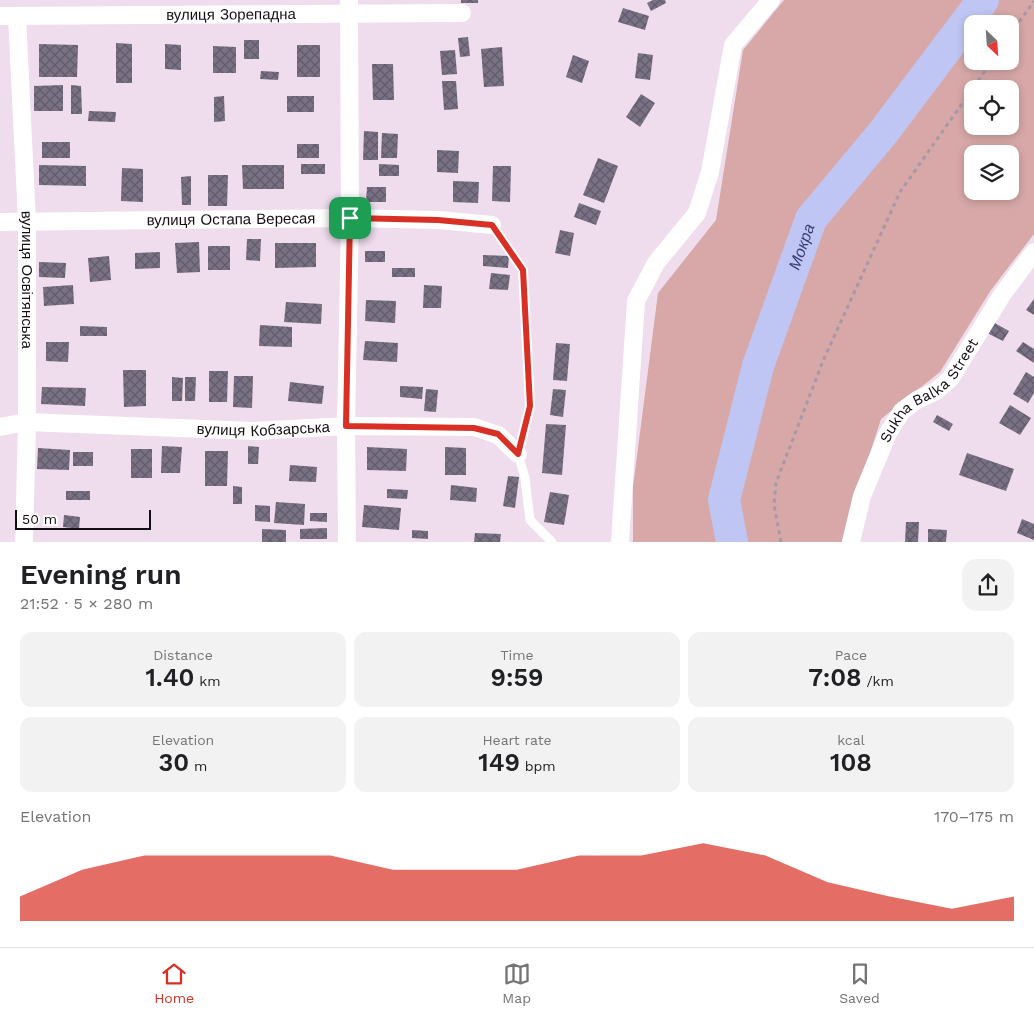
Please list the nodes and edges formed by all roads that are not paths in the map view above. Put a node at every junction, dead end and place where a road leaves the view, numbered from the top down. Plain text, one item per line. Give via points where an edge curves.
1 (771, 0) edge
2 (349, 7) edge
3 (462, 13) dead end
4 (8, 16) edge
5 (350, 218) junction
6 (0, 222) edge
7 (27, 222) junction
8 (492, 225) joint
9 (1034, 252) edge
10 (28, 422) junction
11 (346, 426) junction
12 (0, 427) edge
13 (518, 454) junction
14 (24, 542) edge
15 (348, 542) edge
16 (552, 542) edge
17 (620, 542) edge
18 (851, 542) edge

1 - 17 street via 733,45 710,172 698,213 656,263 636,301
2 - 3 street, вулиця Зорепадна
2 - 4 street, вулиця Зорепадна
2 - 5 street
4 - 7 street, вулиця Освітянська
5 - 7 street, вулиця Остапа Вересая
5 - 8 street, вулиця Остапа Вересая
5 - 11 street
6 - 7 street, вулиця Остапа Вересая
7 - 10 street, вулиця Освітянська
8 - 13 lane via 523,270 530,406
9 - 18 street, Sukha Balka Street via 1002,295 950,379 902,411 888,433 862,496
10 - 11 street, вулиця Кобзарська via 254,431
10 - 12 street, вулиця Кобзарська
10 - 14 street, вулиця Освітянська
11 - 13 street, вулиця Кобзарська via 474,428 498,434
11 - 15 street
13 - 16 lane via 525,478 530,520

